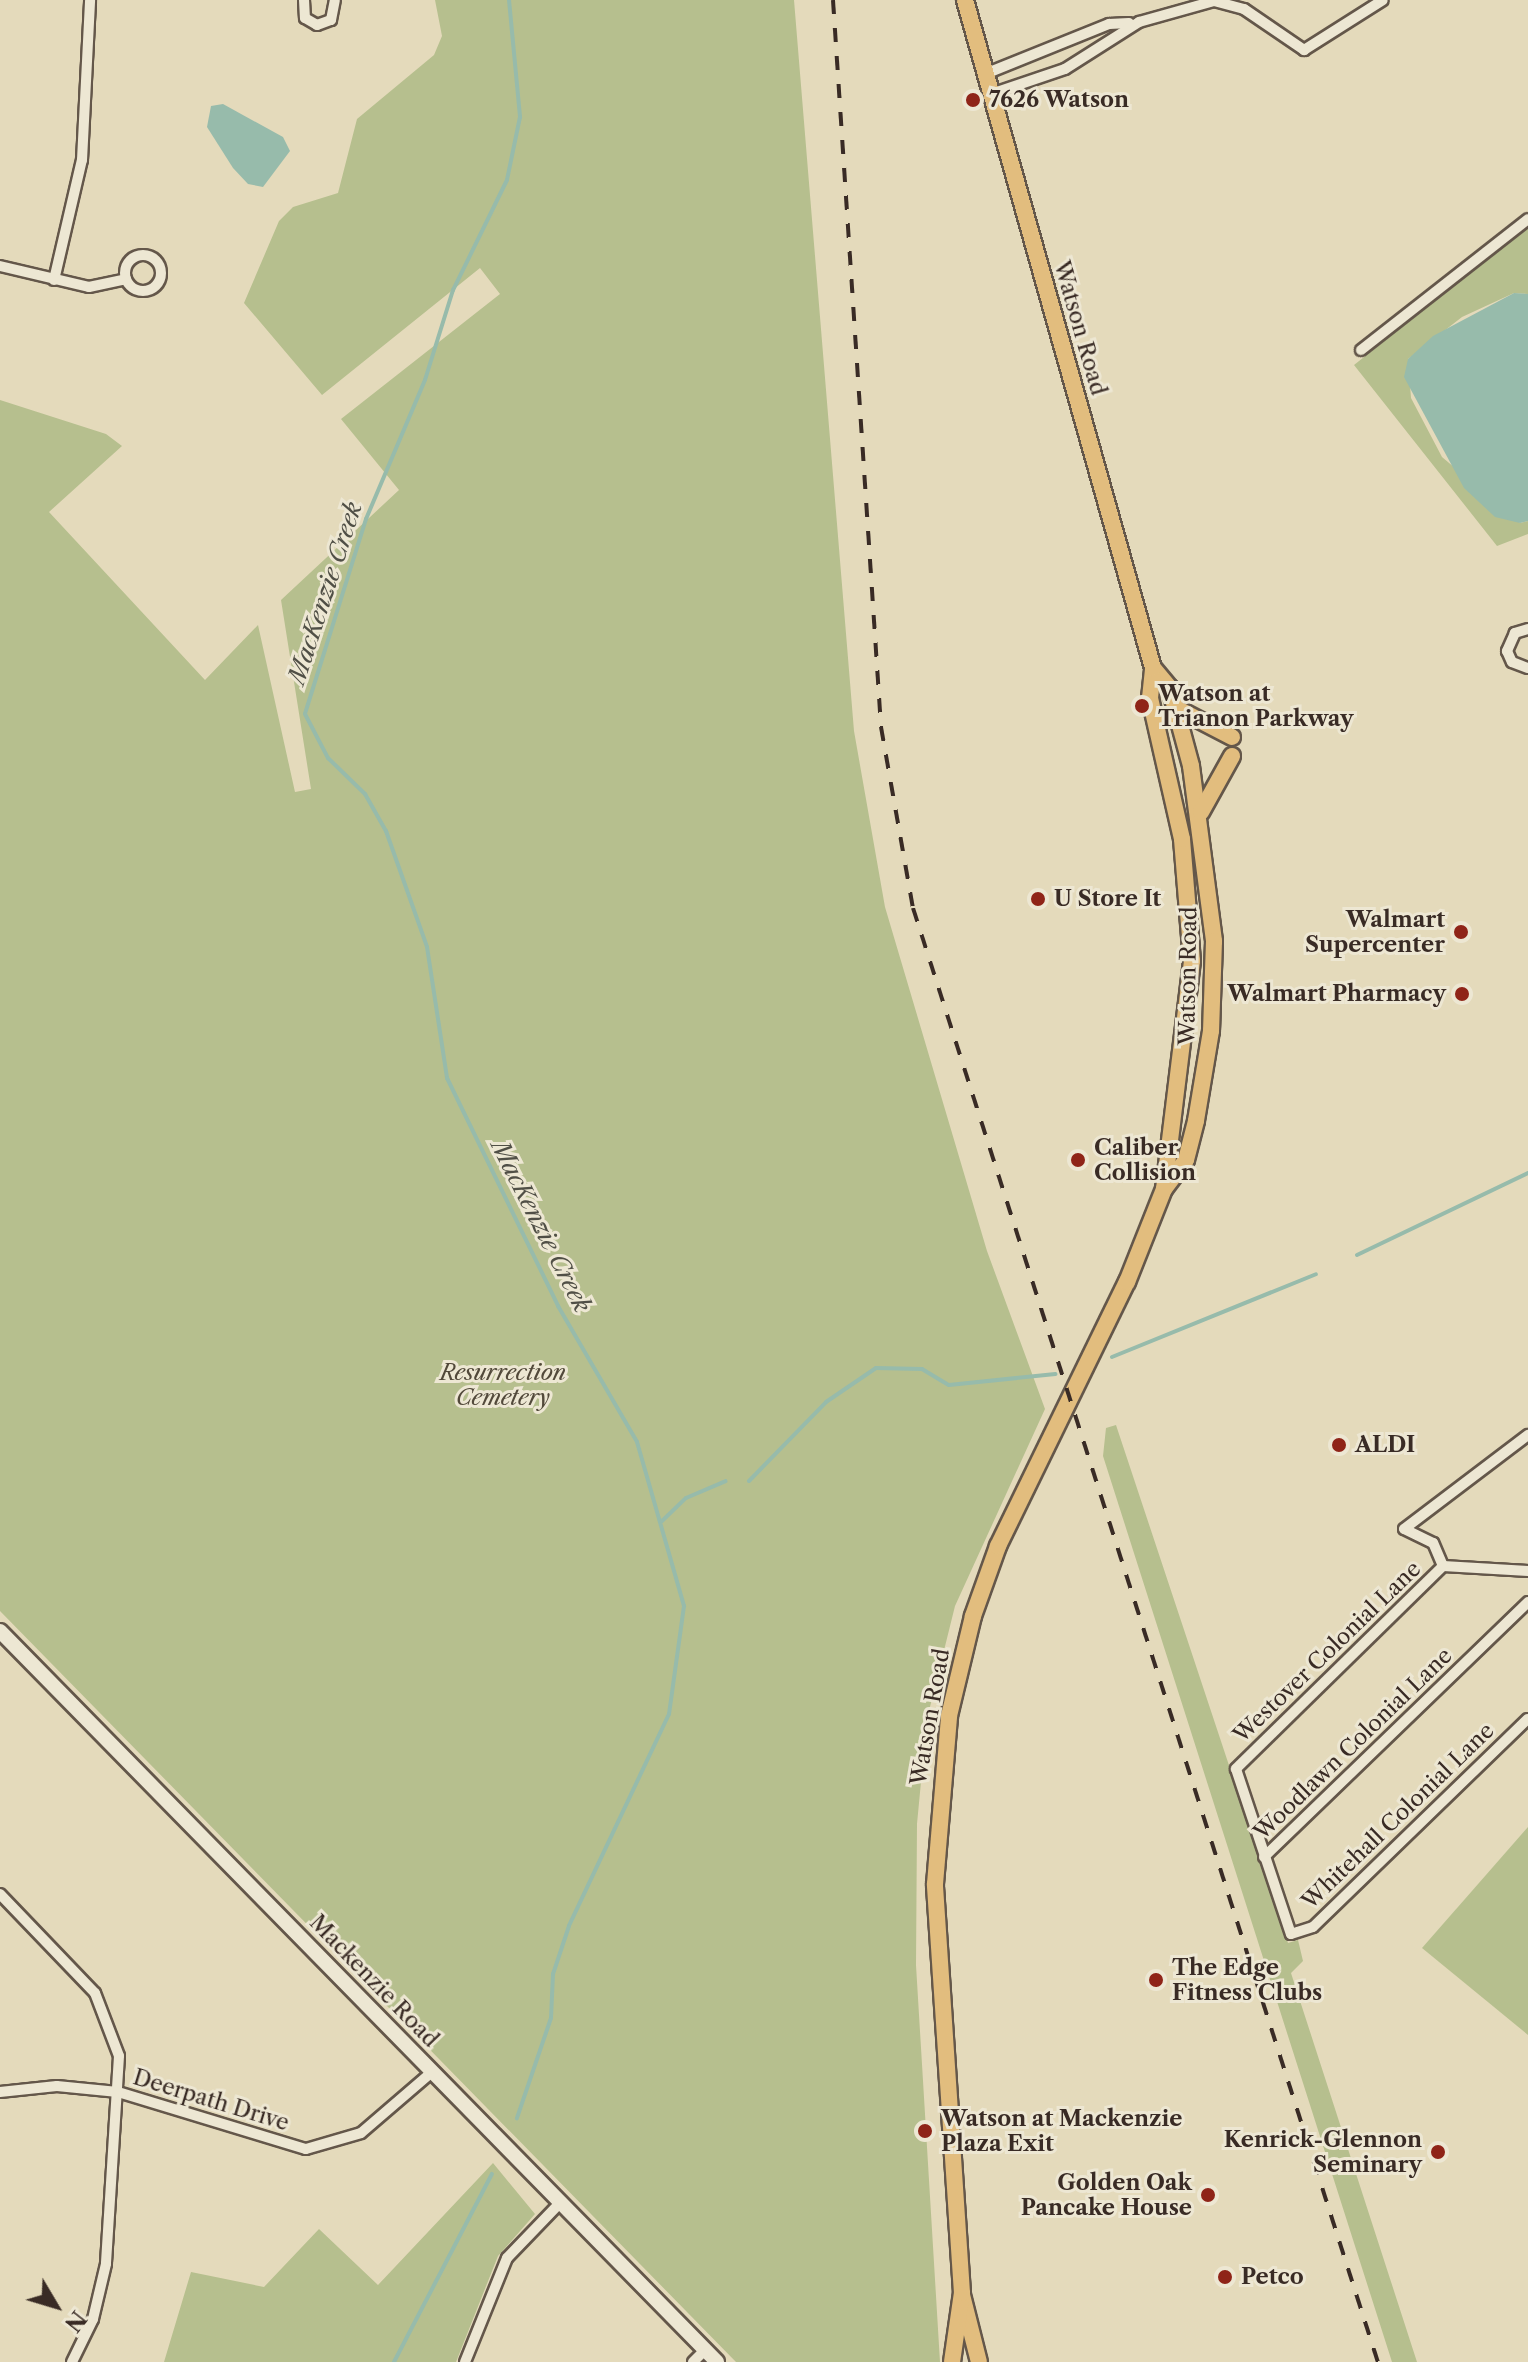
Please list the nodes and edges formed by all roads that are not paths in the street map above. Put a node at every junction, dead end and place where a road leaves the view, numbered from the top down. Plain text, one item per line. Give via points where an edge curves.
1 (90, 0) edge
2 (304, 0) edge
3 (335, 0) edge
4 (965, 0) edge
5 (1383, 0) edge
6 (1139, 22) junction
7 (985, 74) junction
8 (991, 94) junction
9 (1528, 219) edge
10 (0, 266) edge
11 (126, 279) dead end
12 (54, 280) junction
13 (1361, 350) dead end
14 (1528, 629) edge
15 (1153, 668) junction
16 (1528, 668) edge
17 (1176, 708) junction
18 (1232, 737) dead end
19 (1232, 756) dead end
20 (1200, 813) junction
21 (1164, 1189) junction
22 (1528, 1435) edge
23 (1443, 1566) junction
24 (1528, 1571) edge
25 (1528, 1602) edge
26 (0, 1631) edge
27 (1528, 1719) edge
28 (1264, 1857) junction
29 (0, 1894) edge
30 (1291, 1934) joint
31 (432, 2072) junction
32 (0, 2092) edge
33 (118, 2092) junction
34 (560, 2203) junction
35 (962, 2293) junction
36 (705, 2350) junction
37 (72, 2362) edge
38 (465, 2362) edge
39 (693, 2362) edge
40 (717, 2362) edge
41 (952, 2362) edge
42 (979, 2362) edge

1 - 12 street via 82,160
2 - 3 street via 305,18 317,25 331,20
4 - 7 main road, Watson Road
5 - 6 street via 1304,50 1231,4 1214,1
6 - 7 street via 1109,24
6 - 8 street via 1065,69
7 - 8 main road, Watson Road
8 - 15 main road, Watson Road
9 - 13 street
10 - 12 street
11 - 12 street via 89,287
14 - 16 street via 1515,633 1507,651 1512,662
15 - 17 main road, Watson Road
15 - 21 main road, Watson Road via 1150,698 1179,824 1192,950 1189,1025
17 - 18 main road
17 - 20 main road, Watson Road
19 - 20 main road
20 - 21 main road, Watson Road via 1214,941 1211,1031 1186,1160
21 - 35 main road, Watson Road via 1127,1282 994,1557 949,1716 935,1884
22 - 23 street, Westover Colonial Lane via 1404,1529 1433,1543
23 - 24 street, Westover Colonial Lane
23 - 28 street, Westover Colonial Lane via 1236,1769
25 - 28 street, Woodlawn Colonial Lane
26 - 31 main road, Mackenzie Road
27 - 30 street, Whitehall Colonial Lane via 1313,1927
28 - 30 street, Woodlawn Colonial Lane
29 - 33 street via 95,1993 116,2045
31 - 33 street, Deerpath Drive via 361,2133 306,2149
31 - 34 main road, Mackenzie Road
32 - 33 street, Deerpath Drive via 57,2086
33 - 37 street via 106,2264 93,2319
34 - 36 main road, Mackenzie Road
34 - 38 street via 507,2258
35 - 41 main road, Watson Road
35 - 42 main road, Watson Road
36 - 39 street
36 - 40 main road, Mackenzie Road

